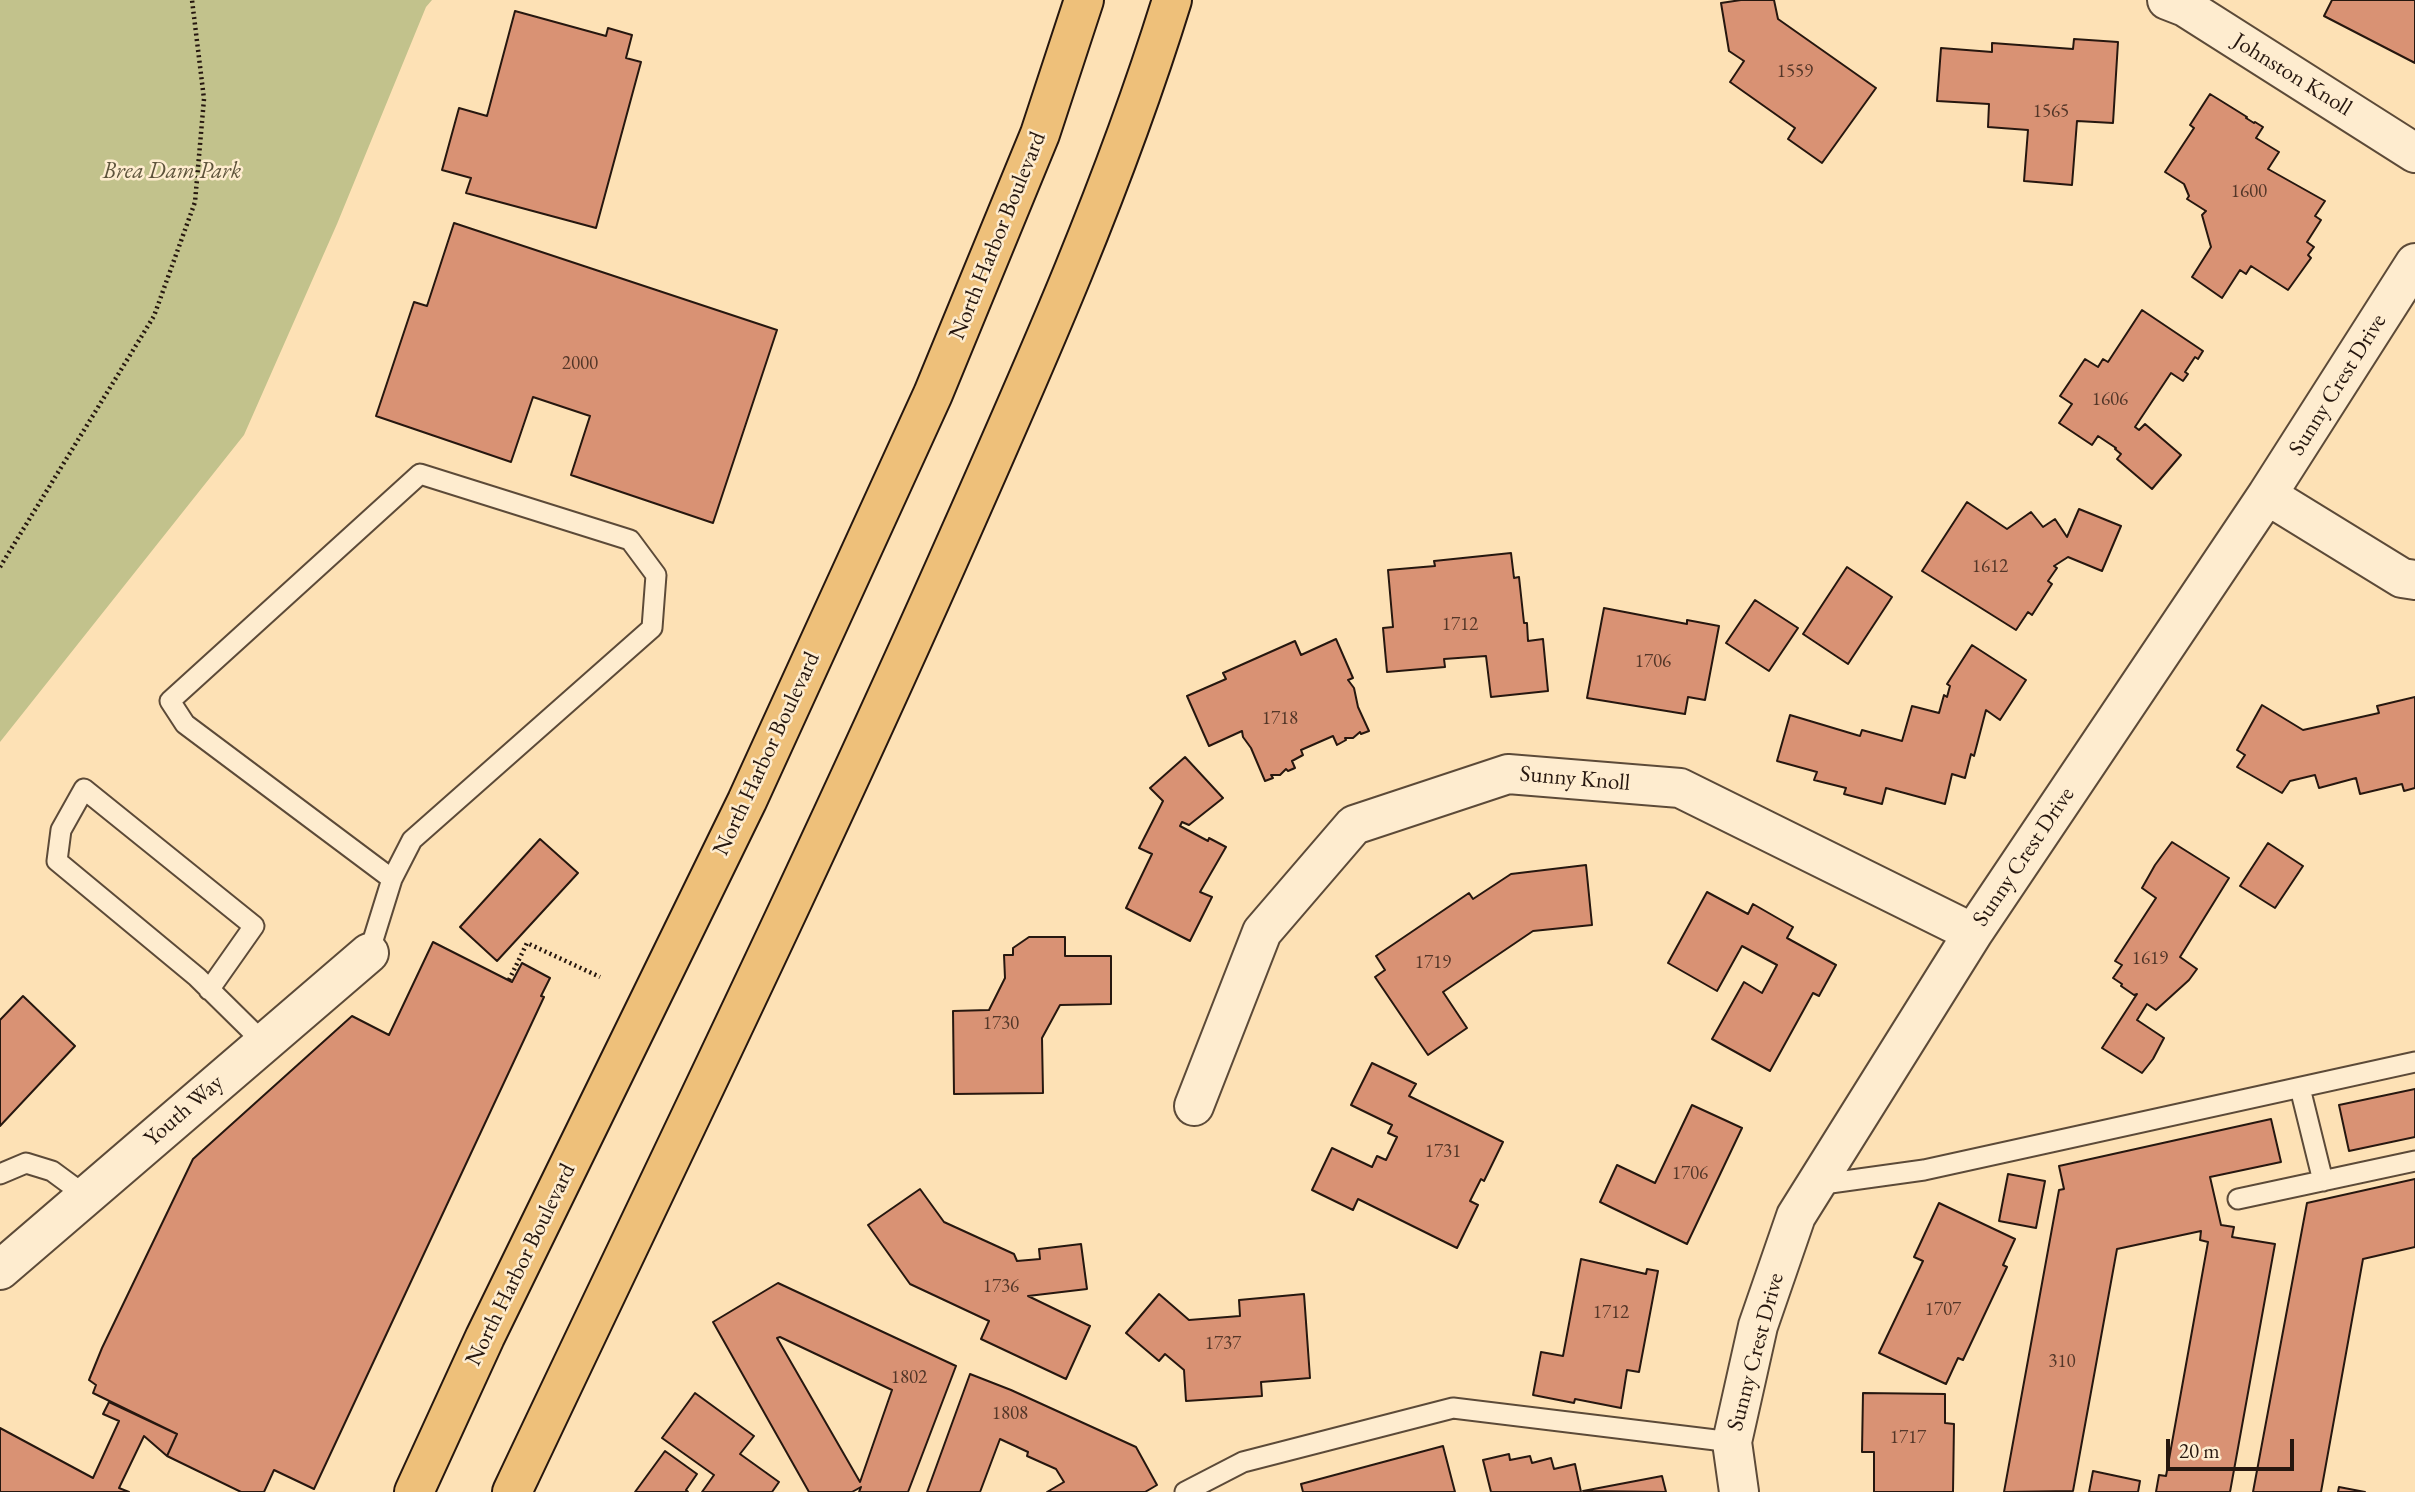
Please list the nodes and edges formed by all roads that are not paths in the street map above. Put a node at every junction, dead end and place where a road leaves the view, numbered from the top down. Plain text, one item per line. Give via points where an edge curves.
1 (1084, 0) edge
2 (1172, 0) edge
3 (2167, 0) edge
4 (2415, 153) edge
5 (2415, 263) edge
6 (2267, 495) junction
7 (2415, 580) edge
8 (392, 879) junction
9 (1973, 933) junction
10 (369, 953) joint
11 (209, 990) junction
12 (264, 1043) junction
13 (2415, 1062) edge
14 (2300, 1087) junction
15 (1194, 1106) dead end
16 (2415, 1161) edge
17 (0, 1174) edge
18 (2323, 1181) junction
19 (1815, 1185) junction
20 (86, 1196) junction
21 (2238, 1199) dead end
22 (0, 1270) edge
23 (1732, 1442) junction
24 (414, 1492) edge
25 (512, 1492) edge
26 (1185, 1492) edge
27 (1739, 1492) edge

1 - 24 main road, North Harbor Boulevard via 1040,134 933,394 747,801
2 - 25 main road via 1144,90 1052,325 877,722
3 - 4 street, Johnston Knoll
5 - 6 street, Sunny Crest Drive
6 - 7 street via 2402,578
6 - 9 street, Sunny Crest Drive
8 - 8 lane via 185,724 170,701 420,474 630,540 656,575 652,628 412,840
8 - 10 lane
9 - 15 street, Sunny Knoll via 1680,788 1508,774 1354,825 1262,932
9 - 19 street, Sunny Crest Drive
10 - 12 street, Youth Way
11 - 11 lane via 57,860 61,830 84,789 254,926
11 - 12 lane
12 - 20 street, Youth Way
13 - 14 lane
14 - 18 lane
14 - 19 lane via 1924,1170
16 - 18 lane
17 - 20 lane via 26,1163 52,1171
18 - 21 lane
19 - 23 street, Sunny Crest Drive via 1796,1216 1758,1326
20 - 22 street, Youth Way
23 - 26 lane via 1453,1408 1243,1462
23 - 27 street, Sunny Crest Drive

